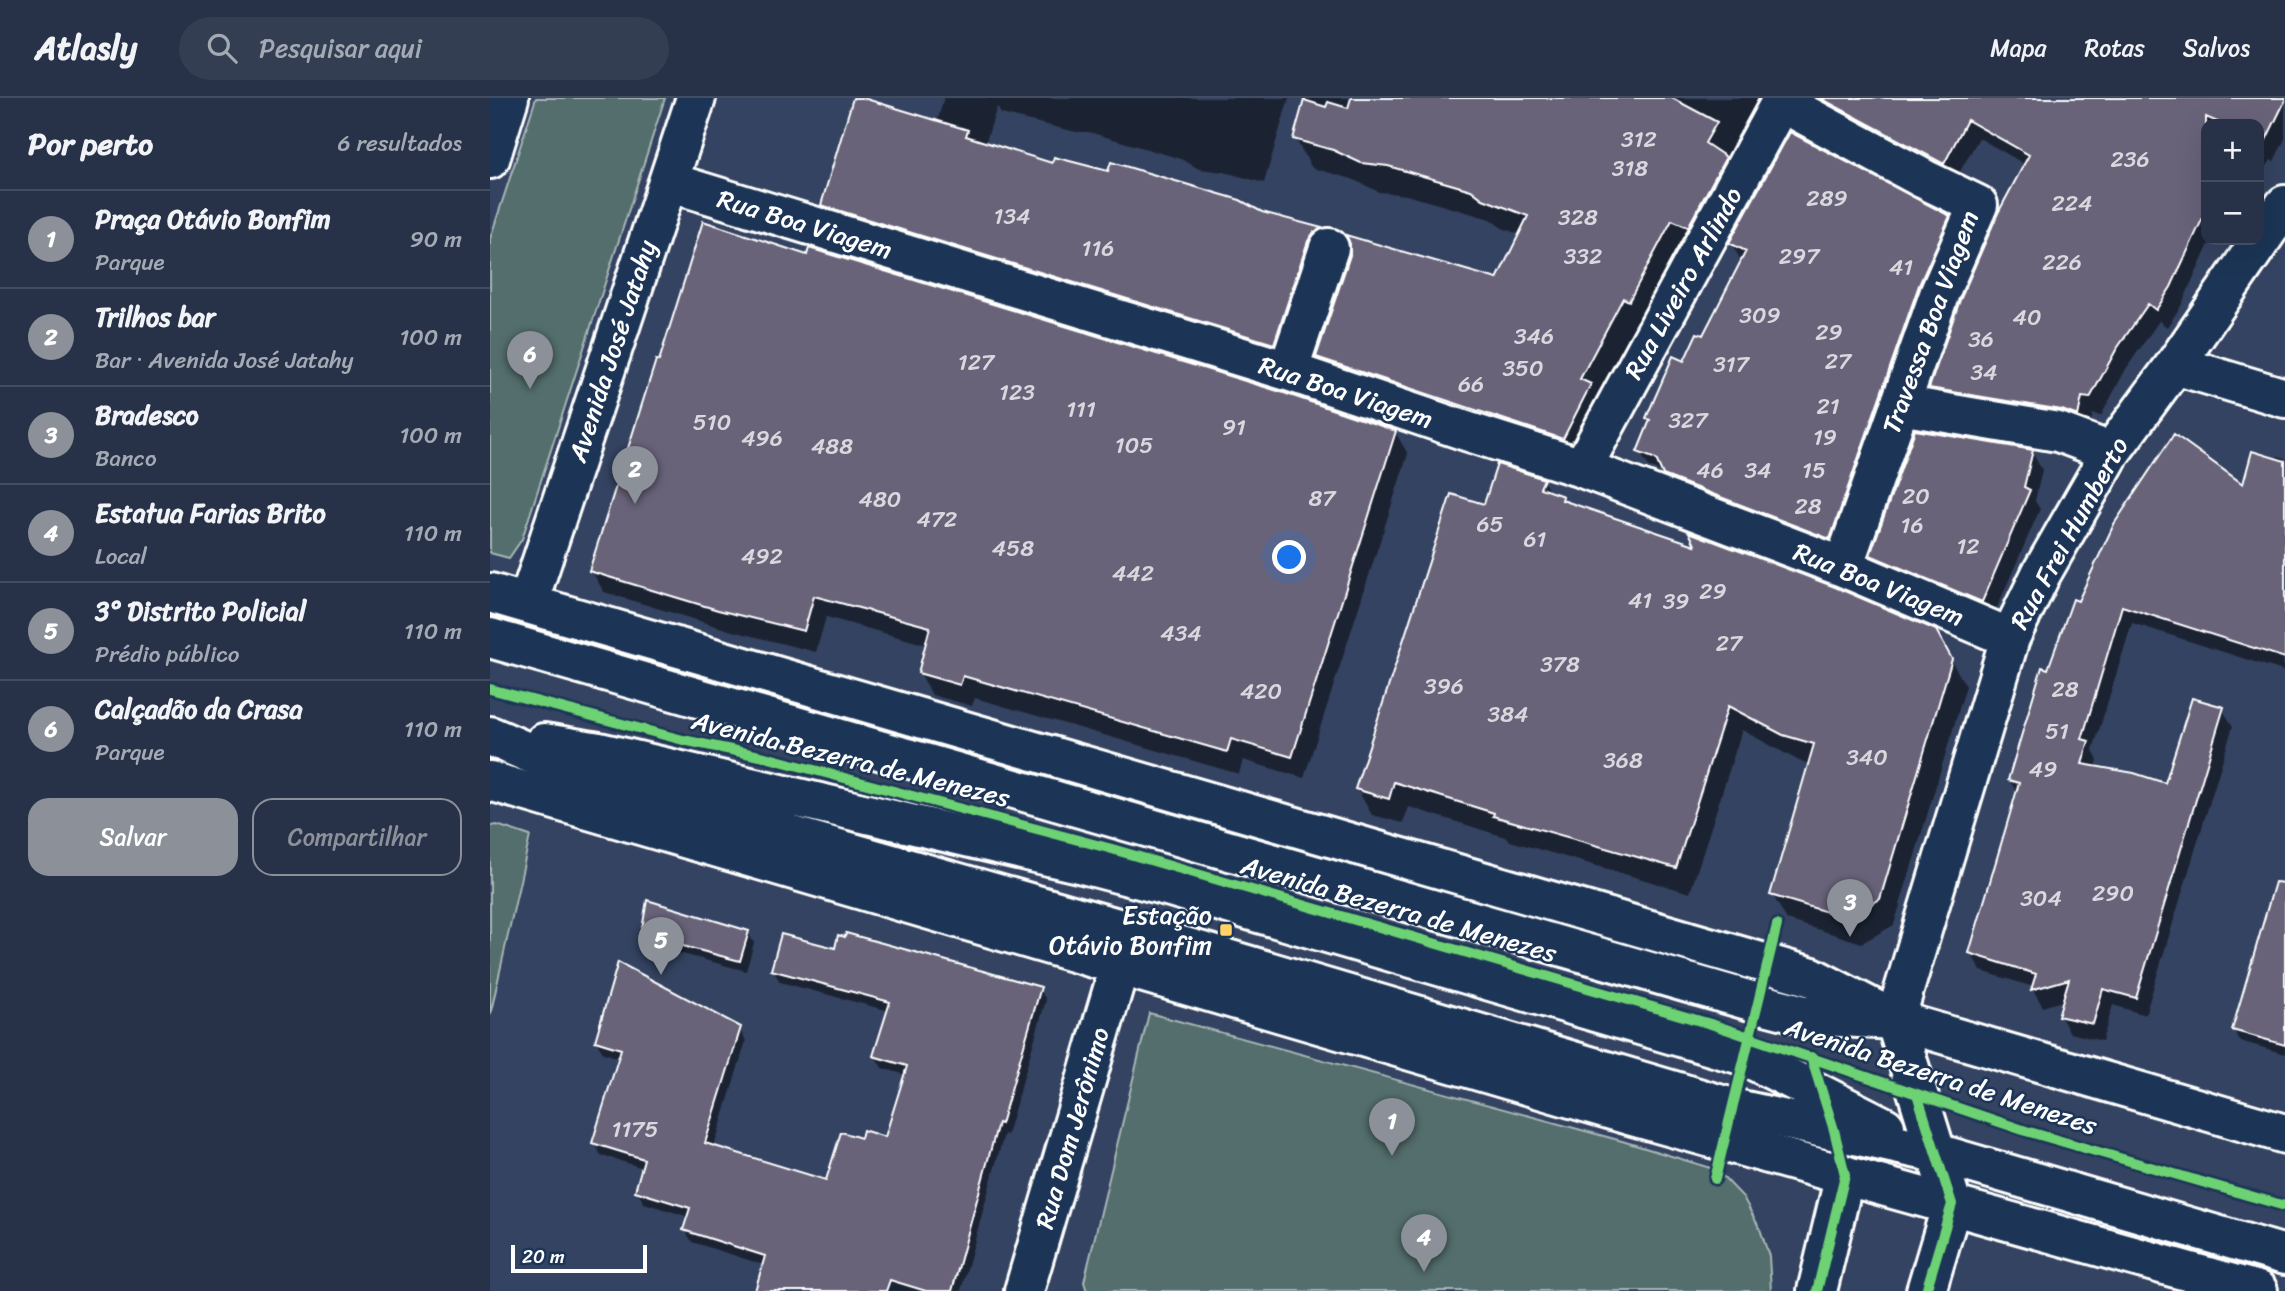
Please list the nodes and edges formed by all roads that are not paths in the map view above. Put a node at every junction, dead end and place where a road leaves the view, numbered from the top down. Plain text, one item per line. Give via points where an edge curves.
1 (509, 98) edge
2 (696, 98) edge
3 (1782, 100) edge
4 (490, 159) edge
5 (669, 182) junction
6 (2285, 205) edge
7 (1329, 248) dead end
8 (2175, 365) junction
9 (1288, 372) junction
10 (2285, 398) edge
11 (1900, 405) junction
12 (2111, 452) junction
13 (1582, 468) junction
14 (1843, 567) junction
15 (490, 593) edge
16 (528, 603) junction
17 (490, 638) edge
18 (2010, 638) junction
19 (490, 735) edge
20 (490, 782) edge
21 (1120, 965) junction
22 (1895, 1020) junction
23 (2285, 1134) edge
24 (1936, 1153) junction
25 (1845, 1175) junction
26 (1952, 1204) junction
27 (2285, 1255) edge
28 (1024, 1291) edge
29 (1817, 1291) edge
30 (1926, 1291) edge
31 (2258, 1291) edge

1 - 4 main road
2 - 5 main road, Avenida José Jatahy
3 - 11 main road, Travessa Boa Viagem via 1978,205 1940,292
3 - 13 main road, Rua Liveiro Arlindo
5 - 9 main road, Rua Boa Viagem
5 - 16 main road, Avenida José Jatahy
6 - 8 main road, Rua Frei Humberto
7 - 9 main road
8 - 10 main road
8 - 12 main road, Rua Frei Humberto
9 - 13 main road, Rua Boa Viagem
11 - 12 main road via 2058,432
11 - 14 main road, Travessa Boa Viagem
12 - 18 main road, Rua Frei Humberto
13 - 14 main road, Rua Boa Viagem
14 - 18 main road, Rua Boa Viagem
15 - 16 main road, Avenida Bezerra de Menezes
16 - 22 main road, Avenida Bezerra de Menezes via 1812,977
17 - 22 main road, Avenida Bezerra de Menezes via 1781,1009 1804,1015
18 - 22 main road, Rua Frei Humberto
19 - 24 main road, Avenida Bezerra de Menezes via 588,778 1732,1108
19 - 24 main road, Avenida Bezerra de Menezes via 598,752 1167,886 1745,1056
20 - 21 main road
21 - 25 main road
21 - 28 main road, Rua Dom Jerônimo
22 - 23 main road, Avenida Bezerra de Menezes
22 - 24 main road
24 - 26 main road
24 - 27 main road, Avenida Bezerra de Menezes
25 - 26 main road
25 - 29 main road
26 - 30 main road
26 - 31 main road

